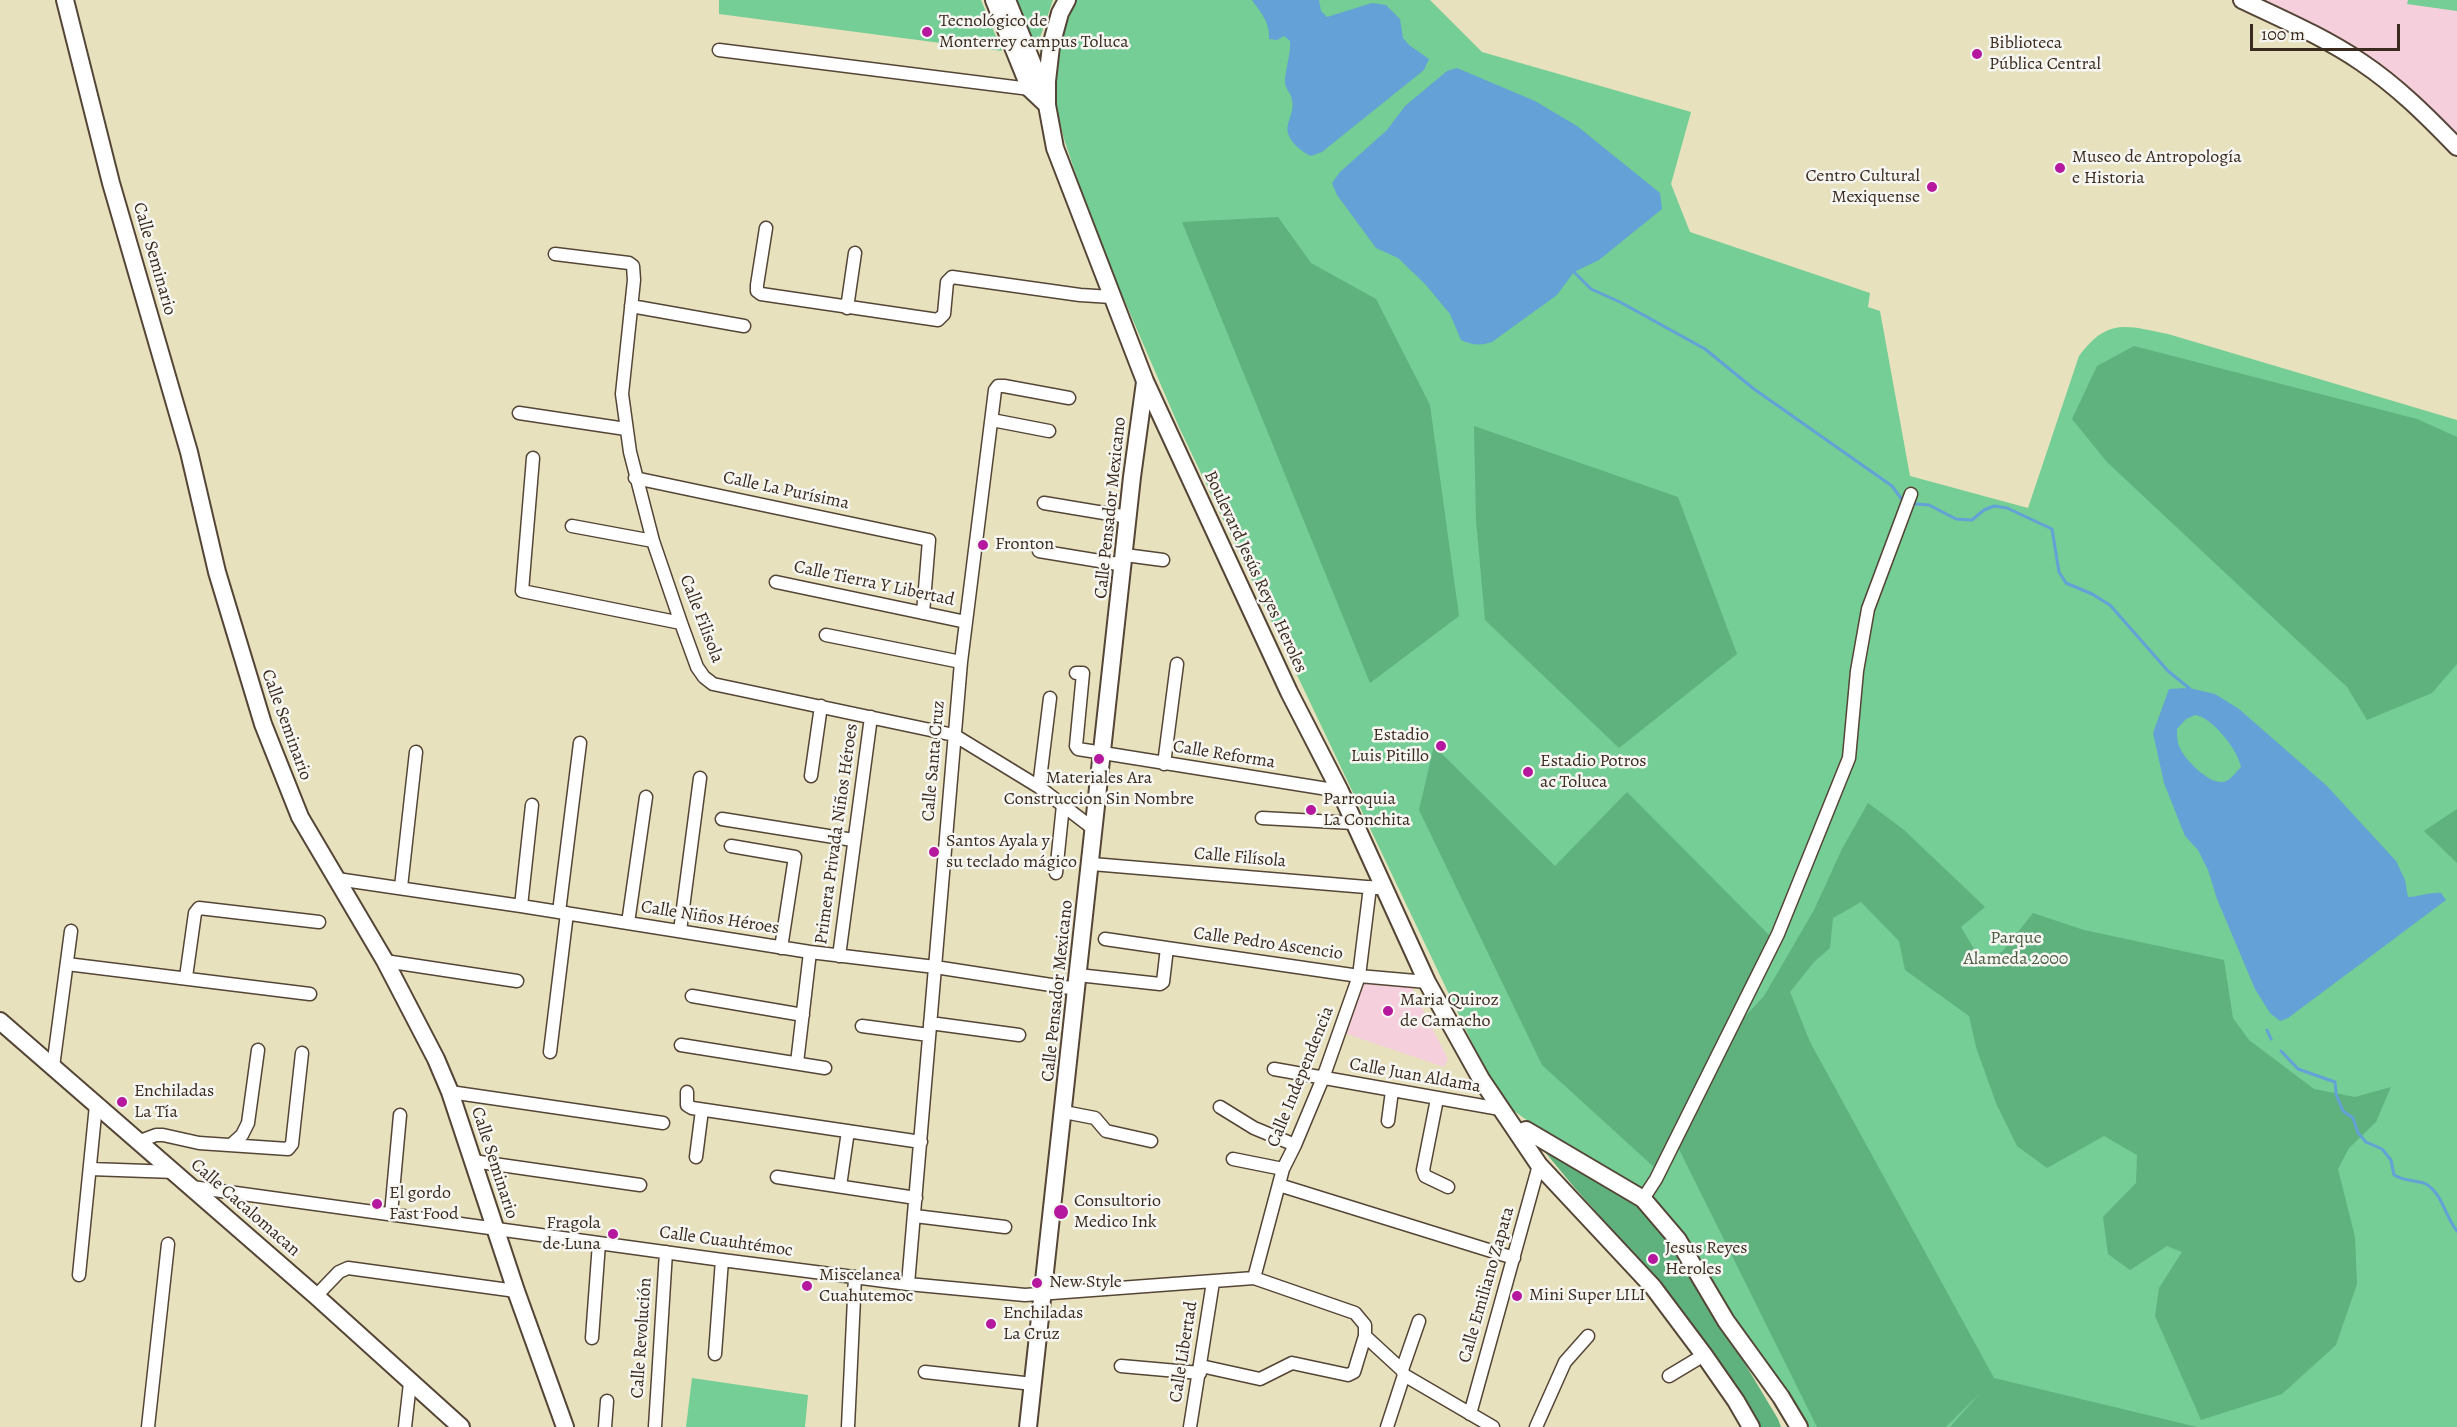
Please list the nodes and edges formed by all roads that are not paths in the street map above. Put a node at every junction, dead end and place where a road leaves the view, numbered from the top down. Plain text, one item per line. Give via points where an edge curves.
1 (65, 0) edge
2 (994, 0) edge
3 (1007, 0) edge
4 (1067, 0) edge
5 (2242, 0) edge
6 (719, 50) dead end
7 (1036, 87) junction
8 (1047, 105) junction
9 (2457, 147) edge
10 (766, 228) dead end
11 (855, 253) dead end
12 (555, 254) dead end
13 (1112, 297) junction
14 (631, 306) junction
15 (848, 308) junction
16 (744, 326) dead end
17 (1145, 381) junction
18 (1069, 398) dead end
19 (519, 413) dead end
20 (992, 420) junction
21 (626, 429) junction
22 (1049, 431) dead end
23 (533, 458) dead end
24 (635, 478) junction
25 (1911, 494) dead end
26 (1044, 503) dead end
27 (1128, 517) junction
28 (572, 526) dead end
29 (653, 541) junction
30 (1039, 551) dead end
31 (1124, 560) junction
32 (1163, 560) dead end
33 (776, 582) dead end
34 (923, 613) junction
35 (966, 622) junction
36 (681, 623) junction
37 (826, 635) dead end
38 (961, 662) junction
39 (1177, 664) dead end
40 (1080, 673) dead end
41 (1050, 698) dead end
42 (821, 706) junction
43 (872, 717) junction
44 (954, 735) junction
45 (580, 743) dead end
46 (416, 752) dead end
47 (1103, 752) junction
48 (1164, 764) junction
49 (811, 776) dead end
50 (700, 778) dead end
51 (1039, 787) junction
52 (1340, 790) junction
53 (646, 797) dead end
54 (532, 805) dead end
55 (1063, 805) junction
56 (722, 819) dead end
57 (1262, 819) dead end
58 (1354, 823) junction
59 (1095, 830) junction
60 (853, 840) junction
61 (731, 846) dead end
62 (1092, 864) junction
63 (1056, 873) dead end
64 (338, 879) junction
65 (401, 887) junction
66 (1378, 887) junction
67 (521, 906) junction
68 (563, 912) junction
69 (319, 922) dead end
70 (628, 923) junction
71 (71, 931) dead end
72 (680, 931) junction
73 (1105, 939) dead end
74 (781, 948) junction
75 (1167, 948) junction
76 (810, 952) junction
77 (838, 956) junction
78 (385, 962) junction
79 (67, 964) junction
80 (935, 967) junction
81 (1359, 976) junction
82 (186, 977) junction
83 (517, 981) dead end
84 (1078, 982) junction
85 (1427, 982) junction
86 (310, 994) dead end
87 (692, 996) dead end
88 (802, 1015) junction
89 (0, 1021) edge
90 (862, 1026) dead end
91 (929, 1029) junction
92 (1019, 1035) dead end
93 (681, 1046) dead end
94 (258, 1050) dead end
95 (550, 1052) dead end
96 (302, 1053) dead end
97 (797, 1063) junction
98 (53, 1067) junction
99 (825, 1068) dead end
100 (1274, 1069) dead end
101 (1323, 1078) junction
102 (1392, 1091) junction
103 (450, 1092) junction
104 (687, 1092) dead end
105 (1437, 1099) junction
106 (96, 1105) junction
107 (1220, 1107) dead end
108 (1500, 1109) junction
109 (702, 1110) junction
110 (1064, 1112) junction
111 (400, 1115) dead end
112 (1388, 1121) dead end
113 (663, 1124) dead end
114 (848, 1131) junction
115 (1518, 1133) junction
116 (141, 1141) junction
117 (1151, 1141) dead end
118 (921, 1142) junction
119 (231, 1145) junction
120 (1295, 1145) junction
121 (696, 1157) dead end
122 (1233, 1159) dead end
123 (473, 1161) junction
124 (1539, 1165) junction
125 (90, 1169) junction
126 (1282, 1169) junction
127 (175, 1172) junction
128 (777, 1177) dead end
129 (640, 1185) dead end
130 (1279, 1185) junction
131 (840, 1186) junction
132 (192, 1187) junction
133 (1448, 1187) dead end
134 (916, 1198) junction
135 (1643, 1199) junction
136 (391, 1214) junction
137 (915, 1216) junction
138 (1005, 1227) dead end
139 (495, 1228) junction
140 (599, 1243) junction
141 (168, 1245) dead end
142 (666, 1252) junction
143 (1514, 1258) junction
144 (722, 1260) junction
145 (79, 1275) dead end
146 (855, 1277) junction
147 (1254, 1278) junction
148 (1213, 1282) junction
149 (908, 1284) junction
150 (516, 1291) junction
151 (1044, 1294) junction
152 (316, 1296) junction
153 (1419, 1321) dead end
154 (1365, 1336) junction
155 (1588, 1336) dead end
156 (592, 1338) dead end
157 (715, 1354) dead end
158 (1704, 1355) junction
159 (1121, 1366) dead end
160 (1200, 1369) junction
161 (925, 1372) dead end
162 (1403, 1372) junction
163 (1669, 1376) dead end
164 (410, 1383) junction
165 (1033, 1384) junction
166 (607, 1401) dead end
167 (1470, 1414) junction
168 (148, 1427) edge
169 (405, 1427) edge
170 (461, 1427) edge
171 (565, 1427) edge
172 (605, 1427) edge
173 (655, 1427) edge
174 (848, 1427) edge
175 (1028, 1427) edge
176 (1190, 1427) edge
177 (1387, 1427) edge
178 (1493, 1427) edge
179 (1536, 1427) edge
180 (1751, 1427) edge
181 (1799, 1427) edge

1 - 64 main road, Calle Seminario via 248,680 300,817
2 - 7 main road
3 - 7 main road
4 - 8 main road, Boulevard Jesús Reyes Heroles via 1051,46
5 - 9 main road via 2360,61 2403,94
6 - 7 street
7 - 8 main road
8 - 13 main road, Boulevard Jesús Reyes Heroles via 1055,148
10 - 15 street via 757,291
11 - 15 street
12 - 14 street, Calle Filisola via 629,263 633,266
13 - 15 street via 952,277 947,282 941,320
13 - 17 main road, Boulevard Jesús Reyes Heroles
14 - 16 street
14 - 21 street, Calle Filisola via 622,394
17 - 27 main road, Calle Pensador Mexicano
17 - 52 main road, Boulevard Jesús Reyes Heroles via 1289,692
18 - 20 street, Calle Santa Cruz via 998,386
19 - 21 street
20 - 22 street
20 - 35 street, Calle Santa Cruz
21 - 24 street, Calle Filisola
23 - 36 street via 522,591
24 - 29 street, Calle Filisola
24 - 34 street, Calle La Purísima via 929,540
25 - 135 street via 1868,609 1857,671 1849,758 1778,934
26 - 27 street
27 - 31 main road, Calle Pensador Mexicano
28 - 29 street
29 - 36 street, Calle Filisola
30 - 31 street
31 - 32 street
31 - 47 main road, Calle Pensador Mexicano
33 - 34 street, Calle Tierra Y Libertad
34 - 35 street, Calle Tierra Y Libertad
35 - 38 street, Calle Santa Cruz
36 - 42 street, Calle Filisola via 697,666 708,681
37 - 38 street
38 - 44 street, Calle Santa Cruz
39 - 48 street
40 - 47 street, Calle Reforma via 1076,746
41 - 51 street
42 - 43 street, Calle Filisola
42 - 49 street
43 - 44 street, Calle Filisola
43 - 60 street, Primera Privada Niños Héroes
44 - 51 street, Calle Filisola
44 - 80 street, Calle Santa Cruz
45 - 68 street
46 - 65 street
47 - 48 street, Calle Reforma
47 - 59 main road, Calle Pensador Mexicano
48 - 52 street, Calle Reforma
50 - 72 street
51 - 55 street, Calle Filisola
52 - 58 main road, Boulevard Jesús Reyes Heroles
53 - 70 street
54 - 67 street
55 - 59 street, Calle Filisola
55 - 63 street
56 - 60 street
57 - 58 street
58 - 66 main road, Boulevard Jesús Reyes Heroles
59 - 62 main road, Calle Pensador Mexicano
60 - 77 street, Primera Privada Niños Héroes
61 - 74 street via 795,857
62 - 66 street, Calle Filísola
62 - 84 main road, Calle Pensador Mexicano
64 - 65 street, Calle Niños Héroes
64 - 78 main road, Calle Seminario
65 - 67 street, Calle Niños Héroes
66 - 81 street, Calle Independencia
66 - 85 main road, Boulevard Jesús Reyes Heroles
67 - 68 street, Calle Niños Héroes
68 - 70 street, Calle Niños Héroes
68 - 95 street
69 - 82 street via 199,908 195,913
70 - 72 street, Calle Niños Héroes
71 - 79 street
72 - 74 street, Calle Niños Héroes
73 - 75 street, Calle Pedro Ascencio
74 - 76 street, Calle Niños Héroes
75 - 81 street, Calle Pedro Ascencio
75 - 84 street, Calle Niños Héroes via 1160,984
76 - 77 street, Calle Niños Héroes
76 - 88 street
77 - 80 street, Calle Niños Héroes
78 - 83 street
78 - 103 main road, Calle Seminario
79 - 82 street
79 - 98 street
80 - 84 street, Calle Niños Héroes
80 - 91 street, Calle Santa Cruz
81 - 85 street, Calle Pedro Ascencio
81 - 101 street, Calle Independencia
82 - 86 street
84 - 110 main road, Calle Pensador Mexicano
85 - 108 main road, Boulevard Jesús Reyes Heroles
87 - 88 street
88 - 97 street
89 - 98 main road, Calle Cacalomacan
90 - 91 street
91 - 92 street
91 - 118 street, Calle Santa Cruz
93 - 97 street
94 - 119 street via 248,1123
96 - 119 street via 291,1147 283,1150
97 - 99 street
98 - 106 main road, Calle Cacalomacan
100 - 101 street, Calle Juan Aldama
101 - 102 street, Calle Juan Aldama
101 - 120 street, Calle Independencia
102 - 105 street, Calle Juan Aldama
102 - 112 street
103 - 113 street
103 - 123 main road, Calle Seminario
104 - 109 street via 688,1107
105 - 108 street, Calle Juan Aldama
105 - 133 street via 1424,1173
106 - 116 main road, Calle Cacalomacan
106 - 125 street
107 - 120 street via 1254,1128
108 - 115 main road, Boulevard Jesús Reyes Heroles
109 - 114 street
109 - 121 street
110 - 117 street via 1095,1118 1106,1131
110 - 151 main road, Calle Pensador Mexicano
111 - 136 street
114 - 118 street
114 - 131 street
115 - 124 main road, Boulevard Jesús Reyes Heroles
115 - 135 main road via 1526,1130
116 - 119 street via 163,1135
116 - 127 main road, Calle Cacalomacan
118 - 134 street, Calle Santa Cruz
120 - 126 street, Calle Independencia
122 - 126 street
123 - 129 street
123 - 139 main road, Calle Seminario
124 - 143 street, Calle Emiliano Zapata
124 - 158 main road, Boulevard Jesús Reyes Heroles via 1653,1287
125 - 127 street
125 - 145 street
126 - 130 street, Calle Independencia
127 - 132 main road, Calle Cacalomacan
128 - 131 street
130 - 143 street
130 - 147 street, Calle Independencia
131 - 134 street
132 - 136 street, Calle Cuauhtémoc
132 - 152 main road, Calle Cacalomacan
134 - 137 street, Calle Santa Cruz
135 - 181 main road via 1672,1232 1731,1329
136 - 139 street, Calle Cuauhtémoc
137 - 138 street
137 - 149 street, Calle Santa Cruz
139 - 140 street, Calle Cuauhtémoc
139 - 150 main road, Calle Seminario
140 - 142 street, Calle Cuauhtémoc
140 - 156 street
141 - 168 street
142 - 144 street, Calle Cuauhtémoc
142 - 173 street, Calle Revolución
143 - 167 street, Calle Emiliano Zapata
144 - 146 street, Calle Cuauhtémoc
144 - 157 street
146 - 149 street, Calle Cuauhtémoc
146 - 174 street
147 - 148 street, Calle Cuauhtémoc
147 - 154 street, Calle Cuauhtémoc via 1355,1313 1365,1325
148 - 151 street, Calle Cuauhtémoc
148 - 160 street, Calle Libertad
149 - 151 street, Calle Cuauhtémoc
150 - 152 street via 348,1269 339,1272
150 - 171 main road, Calle Seminario
151 - 165 main road, Calle Pensador Mexicano
152 - 164 main road, Calle Cacalomacan
153 - 162 street
154 - 160 street via 1354,1372 1348,1375 1292,1363 1260,1379
154 - 162 street, Calle Cuauhtémoc
155 - 179 street via 1565,1362
158 - 163 street
158 - 180 main road, Boulevard Jesús Reyes Heroles
159 - 160 street
160 - 176 street, Calle Libertad
161 - 165 street
162 - 167 street, Calle Cuauhtémoc
162 - 177 street
164 - 169 street
164 - 170 main road, Calle Cacalomacan
165 - 175 main road, Calle Pensador Mexicano
166 - 172 street
167 - 178 street, Calle Cuauhtémoc

